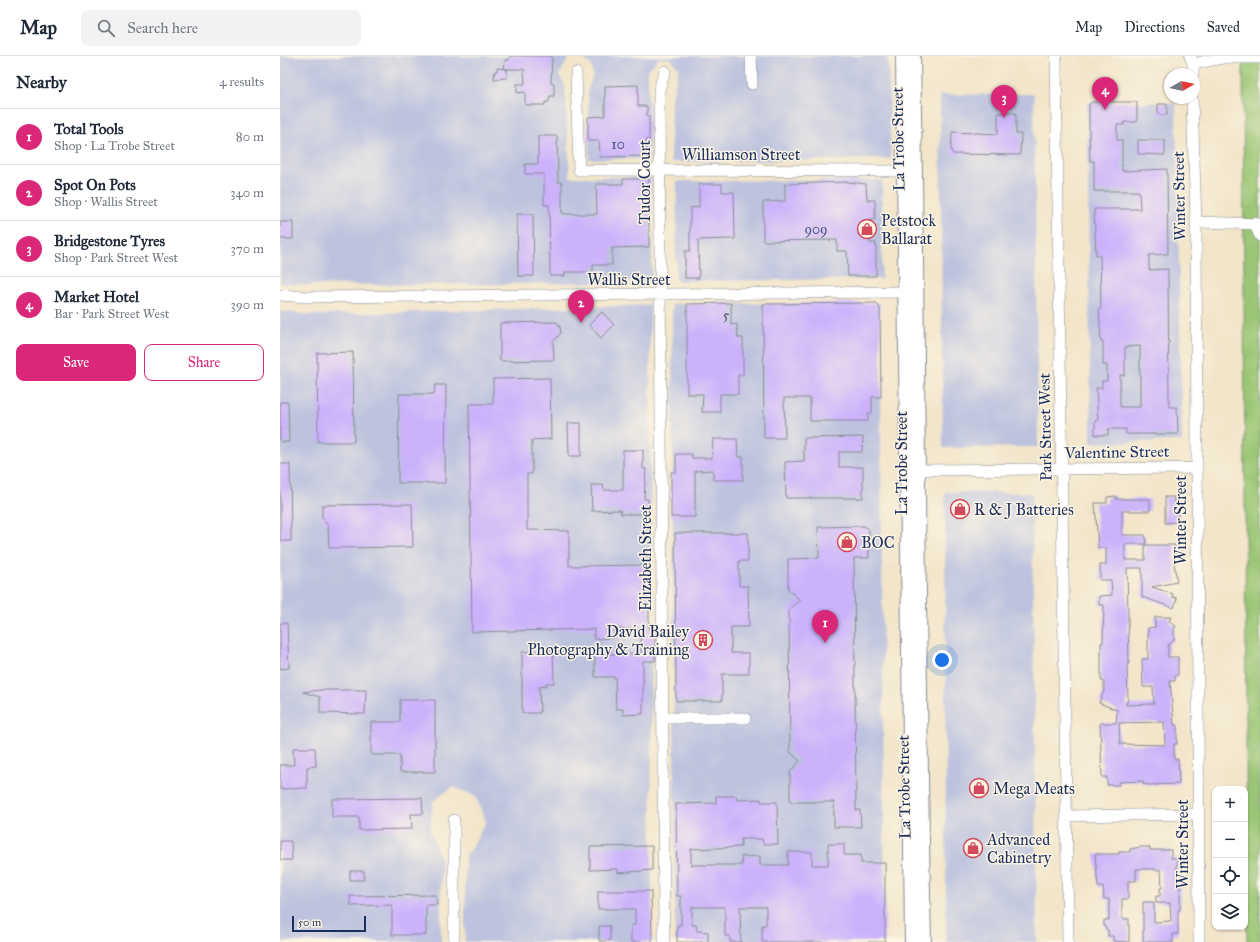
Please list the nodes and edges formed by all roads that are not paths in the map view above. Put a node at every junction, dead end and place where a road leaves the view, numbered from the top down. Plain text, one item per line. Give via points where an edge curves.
1 (751, 56) edge
2 (903, 56) edge
3 (914, 56) edge
4 (1056, 56) edge
5 (1260, 58) edge
6 (1192, 65) edge
7 (665, 71) dead end
8 (576, 73) dead end
9 (752, 84) dead end
10 (1192, 104) edge
11 (660, 170) junction
12 (910, 170) junction
13 (1196, 222) junction
14 (1257, 224) edge
15 (1260, 236) edge
16 (912, 292) junction
17 (660, 294) junction
18 (280, 295) edge
19 (1196, 468) junction
20 (1062, 469) junction
21 (912, 470) junction
22 (663, 718) junction
23 (745, 718) dead end
24 (1198, 814) junction
25 (1066, 816) junction
26 (454, 820) dead end
27 (454, 942) edge
28 (664, 942) edge
29 (912, 942) edge
30 (924, 942) edge
31 (1068, 942) edge
32 (1199, 942) edge

1 - 9 street
2 - 12 main road, La Trobe Street
3 - 12 main road, La Trobe Street
4 - 20 street, Park Street West
5 - 6 street via 1222,58
7 - 11 street, Tudor Court via 659,90
8 - 11 street, Williamson Street via 579,170
10 - 13 street, Winter Street
11 - 12 street, Williamson Street
11 - 17 street, Tudor Court
12 - 16 main road, La Trobe Street
13 - 14 street
13 - 19 street, Winter Street
14 - 15 street
16 - 17 street, Wallis Street
16 - 21 main road, La Trobe Street
17 - 18 street, Wallis Street via 315,297
17 - 22 street, Elizabeth Street
19 - 20 street, Valentine Street
19 - 24 street, Winter Street
20 - 21 street, Valentine Street
20 - 25 street, Park Street West
21 - 29 main road, La Trobe Street
21 - 30 main road, La Trobe Street
22 - 23 street
22 - 28 street, Elizabeth Street
24 - 25 street
24 - 32 street, Winter Street
25 - 31 street, Park Street West
26 - 27 street

